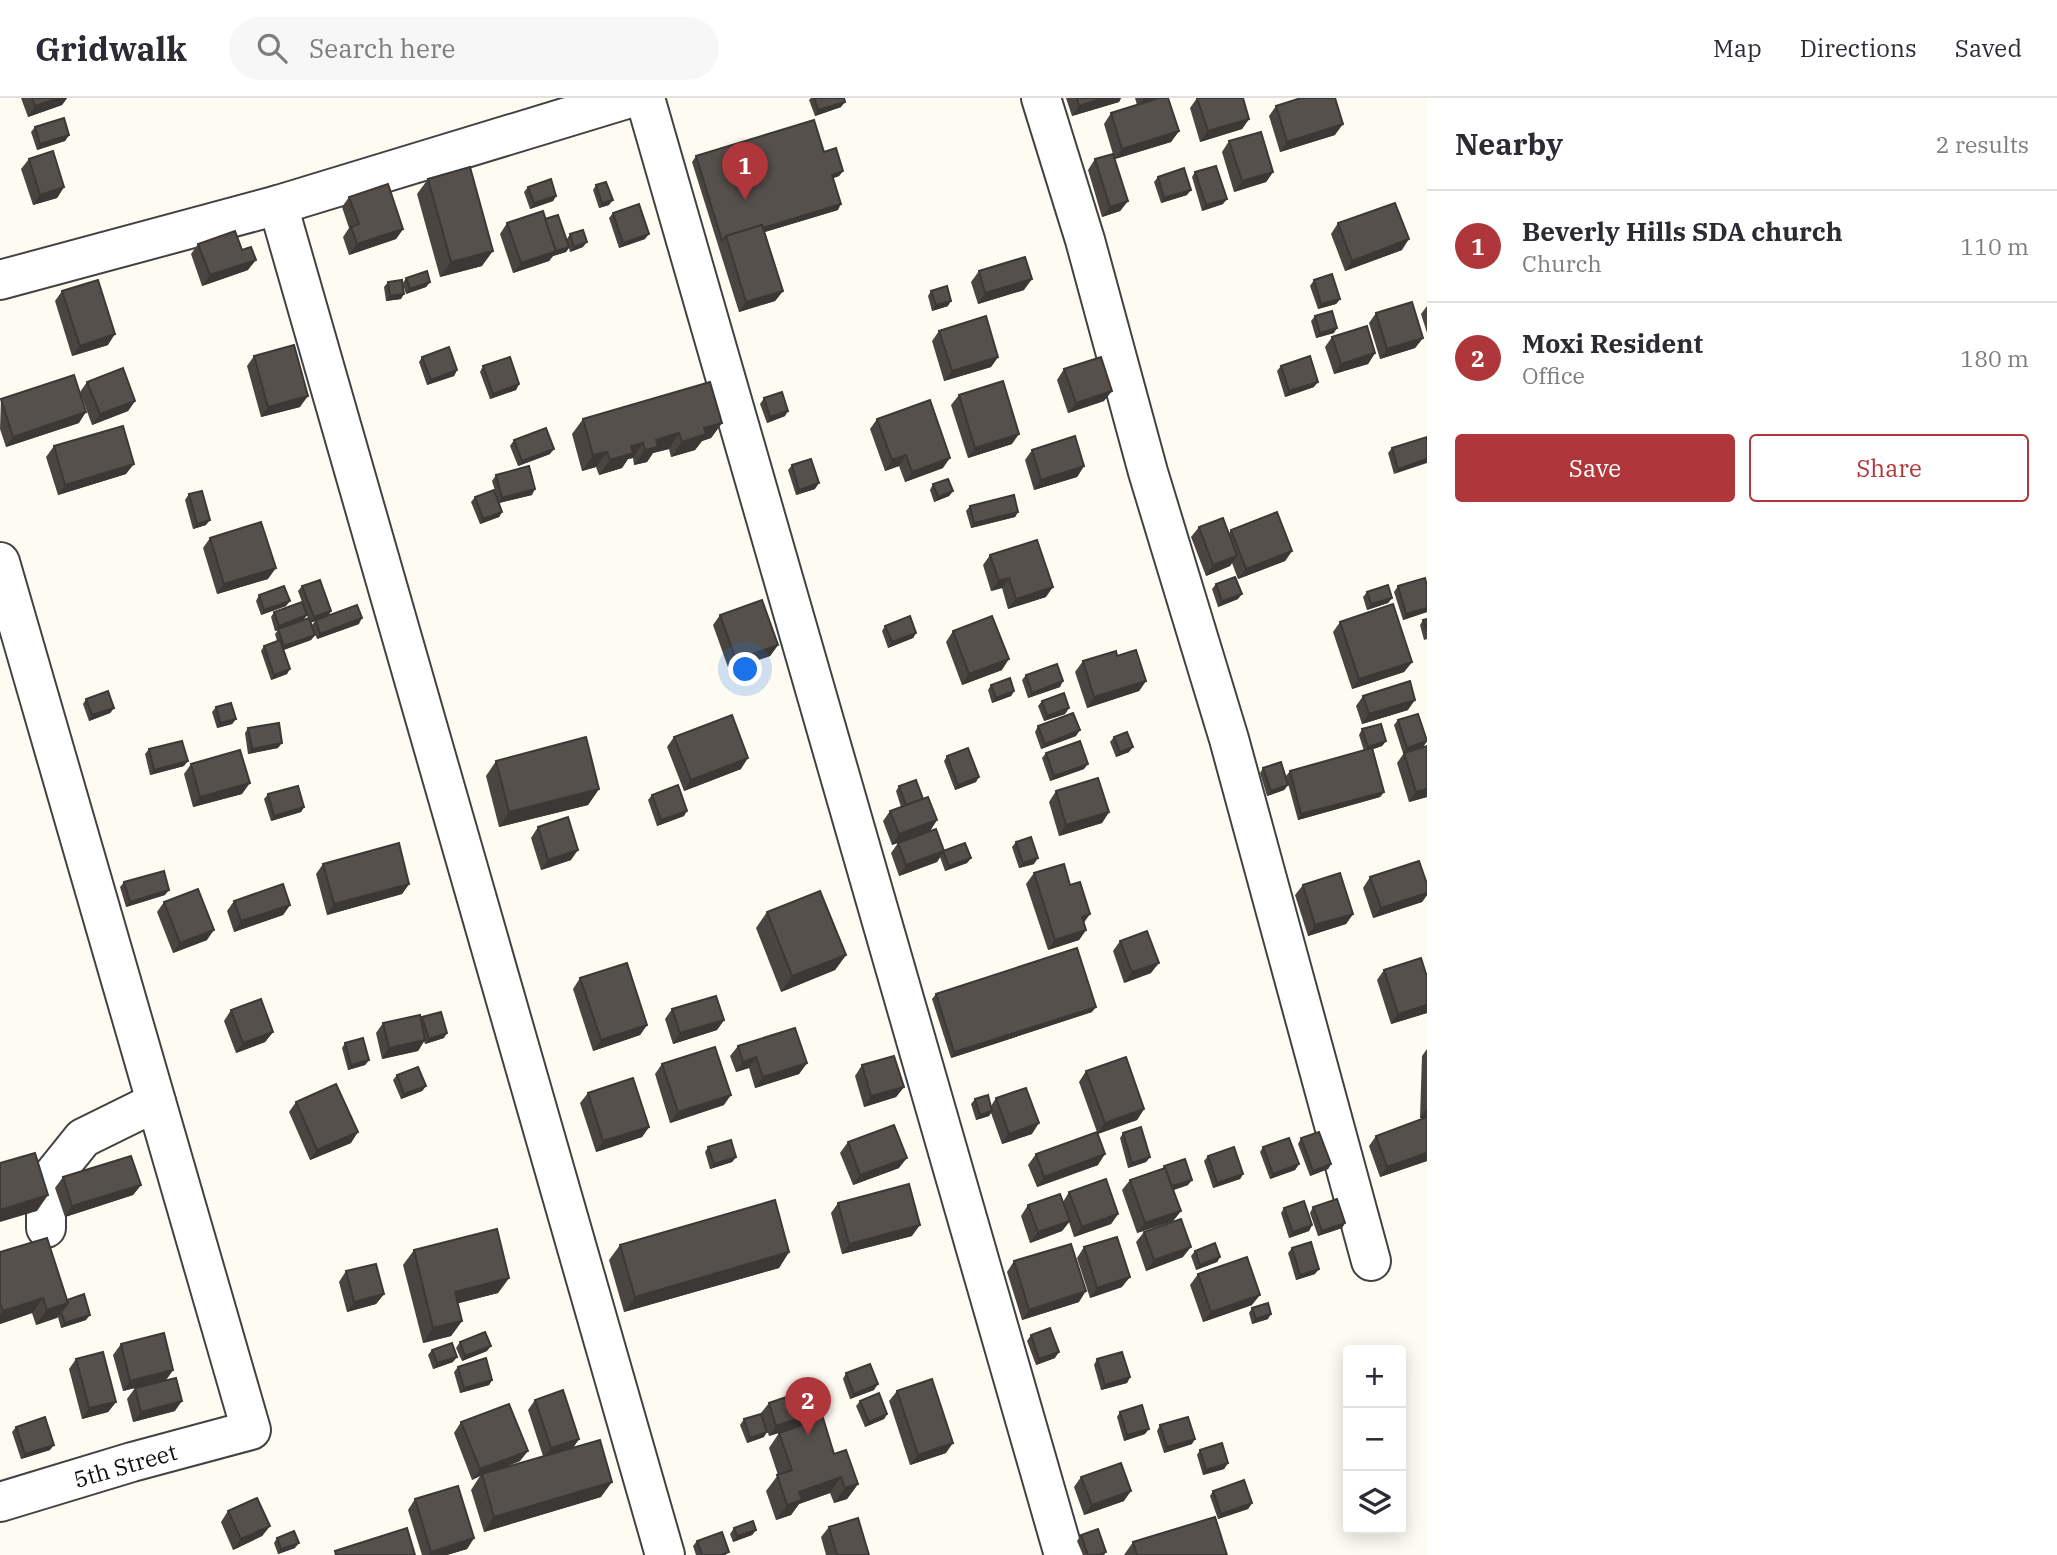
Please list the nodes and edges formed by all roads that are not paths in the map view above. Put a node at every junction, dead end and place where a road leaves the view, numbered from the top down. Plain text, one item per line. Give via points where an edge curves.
1 (630, 98) edge
2 (645, 98) edge
3 (1041, 98) edge
4 (278, 205) junction
5 (0, 280) edge
6 (0, 562) edge
7 (156, 1102) junction
8 (46, 1228) dead end
9 (1371, 1261) dead end
10 (0, 1502) edge
11 (665, 1555) edge
12 (1064, 1555) edge

1 - 4 street
2 - 12 street
3 - 9 street via 1229,739
4 - 5 street
4 - 11 street
6 - 7 street
7 - 8 street via 83,1139 46,1184
7 - 10 street, 5th Street via 251,1430

